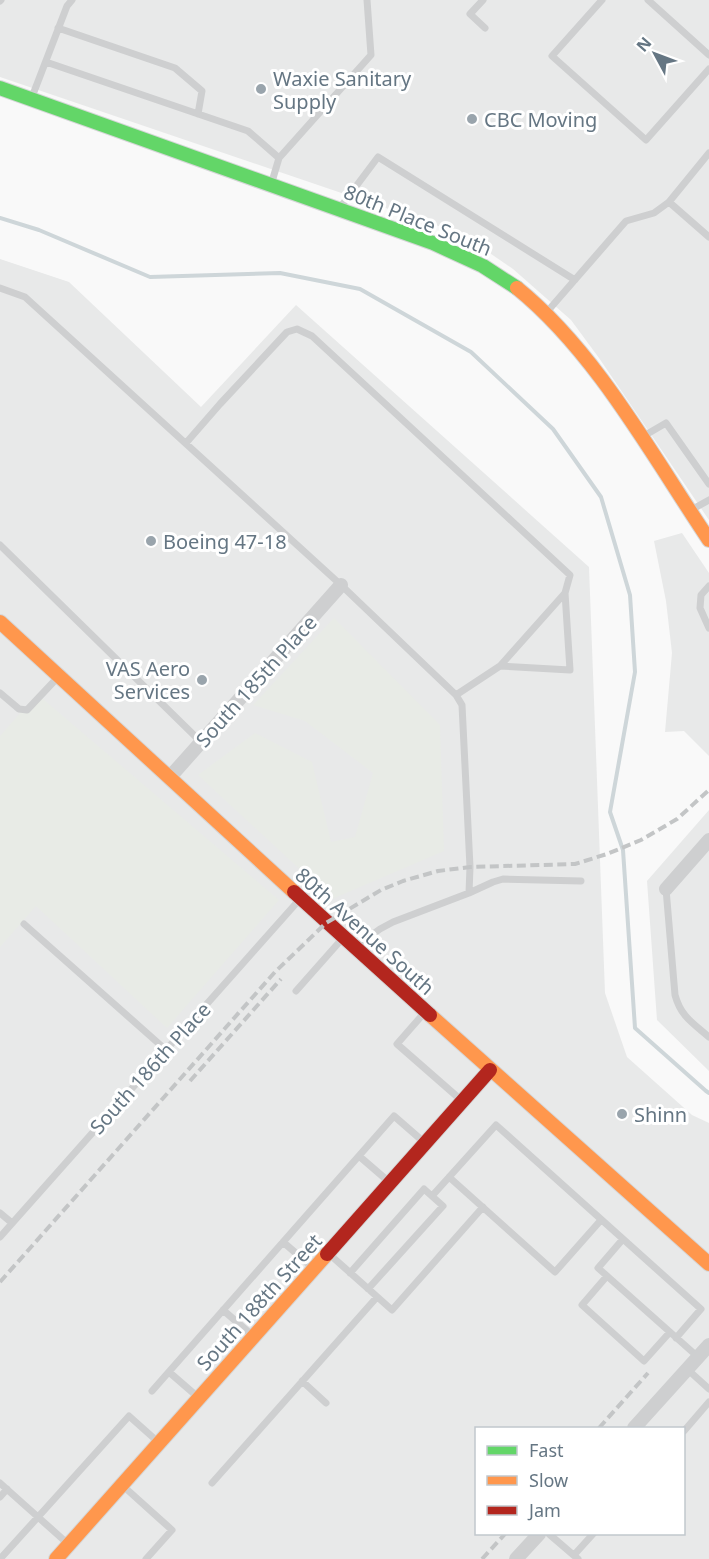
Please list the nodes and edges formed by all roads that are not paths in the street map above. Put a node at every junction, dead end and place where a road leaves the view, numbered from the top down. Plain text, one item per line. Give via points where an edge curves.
1 (72, 0) edge
2 (368, 0) edge
3 (483, 0) edge
4 (602, 0) edge
5 (648, 0) edge
6 (58, 28) junction
7 (485, 28) dead end
8 (709, 55) edge
9 (46, 62) junction
10 (709, 69) edge
11 (0, 88) edge
12 (32, 99) junction
13 (198, 114) junction
14 (709, 153) edge
15 (279, 158) junction
16 (271, 185) junction
17 (669, 202) junction
18 (339, 209) junction
19 (709, 237) edge
20 (574, 280) junction
21 (0, 288) edge
22 (546, 313) junction
23 (642, 438) junction
24 (186, 443) junction
25 (709, 484) edge
26 (709, 500) edge
27 (689, 511) junction
28 (709, 540) edge
29 (0, 545) edge
30 (341, 585) junction
31 (709, 586) edge
32 (565, 593) junction
33 (0, 622) edge
34 (709, 628) edge
35 (500, 666) junction
36 (59, 676) junction
37 (0, 693) edge
38 (456, 694) junction
39 (201, 742) junction
40 (170, 777) junction
41 (709, 840) edge
42 (581, 881) dead end
43 (666, 889) joint
44 (470, 893) junction
45 (300, 899) junction
46 (24, 924) dead end
47 (343, 938) junction
48 (354, 948) junction
49 (296, 991) dead end
50 (425, 1012) junction
51 (709, 1037) edge
52 (166, 1050) junction
53 (490, 1070) junction
54 (462, 1101) junction
55 (425, 1143) junction
56 (359, 1156) junction
57 (449, 1177) junction
58 (390, 1183) junction
59 (432, 1196) junction
60 (483, 1207) junction
61 (0, 1213) edge
62 (601, 1220) junction
63 (12, 1223) junction
64 (0, 1237) edge
65 (623, 1239) junction
66 (283, 1242) junction
67 (328, 1253) junction
68 (709, 1264) edge
69 (314, 1269) junction
70 (350, 1273) junction
71 (607, 1276) junction
72 (368, 1289) junction
73 (377, 1297) junction
74 (223, 1310) junction
75 (670, 1332) junction
76 (254, 1336) junction
77 (676, 1338) junction
78 (709, 1345) edge
79 (698, 1357) junction
80 (687, 1369) junction
81 (169, 1372) junction
82 (302, 1381) junction
83 (709, 1389) edge
84 (152, 1391) dead end
85 (199, 1398) junction
86 (709, 1402) edge
87 (327, 1403) dead end
88 (635, 1427) edge
89 (685, 1430) edge
90 (159, 1443) junction
91 (0, 1483) edge
92 (212, 1483) dead end
93 (122, 1485) junction
94 (7, 1489) junction
95 (0, 1497) edge
96 (38, 1517) junction
97 (537, 1535) edge
98 (551, 1535) edge
99 (592, 1535) edge
100 (69, 1544) junction
101 (576, 1557) edge
102 (0, 1559) edge
103 (56, 1559) edge
104 (146, 1559) edge
105 (516, 1559) edge

1 - 6 lane
2 - 15 lane via 371,55
3 - 7 lane via 470,14
4 - 10 lane via 552,56 646,140
5 - 8 lane
6 - 9 lane
6 - 13 lane via 175,68 202,91
9 - 12 lane
9 - 13 lane
11 - 12 street, 80th Place South
12 - 16 street, 80th Place South
13 - 15 lane via 249,131
14 - 17 lane
15 - 16 lane
16 - 18 street, 80th Place South
17 - 19 lane
17 - 20 lane via 654,213 626,221
18 - 20 lane via 378,157
18 - 22 street, 80th Place South via 433,243 492,271
20 - 22 lane
21 - 24 lane via 25,297
22 - 23 street, 80th Place South via 589,361
23 - 25 lane via 666,423
23 - 27 street, 80th Place South
24 - 30 lane
24 - 32 lane via 287,332 297,329 312,336 570,575
26 - 27 lane
27 - 28 street, 80th Place South
29 - 39 lane
30 - 38 lane
30 - 39 street, South 185th Place
31 - 34 lane via 701,595 700,608
32 - 35 lane
32 - 35 lane via 570,670
33 - 36 street, 80th Avenue South
35 - 38 lane
36 - 37 lane via 27,710 19,709
36 - 40 street, 80th Avenue South
38 - 44 lane via 462,705
39 - 40 street, South 185th Place
40 - 45 street, 80th Avenue South
41 - 43 street
42 - 44 lane via 503,879
43 - 51 lane via 678,1006
44 - 48 lane via 393,922
45 - 47 street, 80th Avenue South
45 - 52 lane, South 186th Place
46 - 52 lane
47 - 48 street, 80th Avenue South
47 - 49 lane
48 - 50 street, 80th Avenue South
50 - 53 street, 80th Avenue South
50 - 54 lane via 397,1044
52 - 63 lane, South 186th Place
53 - 54 street, South 188th Street
53 - 68 street, 80th Avenue South
54 - 55 street, South 188th Street
55 - 56 lane via 394,1116
55 - 58 street, South 188th Street
56 - 58 lane
56 - 66 lane
57 - 59 lane
57 - 60 lane
57 - 62 lane via 496,1125
58 - 67 street, South 188th Street
59 - 70 lane via 424,1189
59 - 72 lane via 443,1206
60 - 62 lane via 555,1272
60 - 73 lane via 392,1310
61 - 63 lane
62 - 65 lane
63 - 64 lane, South 186th Place
65 - 71 lane via 598,1268
65 - 77 lane via 701,1309
66 - 69 lane
66 - 74 lane
67 - 69 street, South 188th Street
67 - 70 lane
69 - 76 street, South 188th Street
70 - 72 lane
71 - 75 lane
71 - 75 lane via 582,1305 644,1361
72 - 73 lane
73 - 82 lane
74 - 76 lane
74 - 81 lane
75 - 77 lane
76 - 85 street, South 188th Street
77 - 79 lane
78 - 79 street
79 - 80 street
80 - 83 lane
80 - 88 street
81 - 84 lane
81 - 85 lane
82 - 87 lane
82 - 92 lane
85 - 90 street, South 188th Street
86 - 89 lane
90 - 93 street, South 188th Street
90 - 96 lane via 129,1416
91 - 94 lane
93 - 100 street, South 188th Street
93 - 104 lane via 172,1530
94 - 95 lane
94 - 96 lane
96 - 100 lane
96 - 102 lane
97 - 105 street
98 - 101 lane
99 - 101 lane
100 - 103 street, South 188th Street

